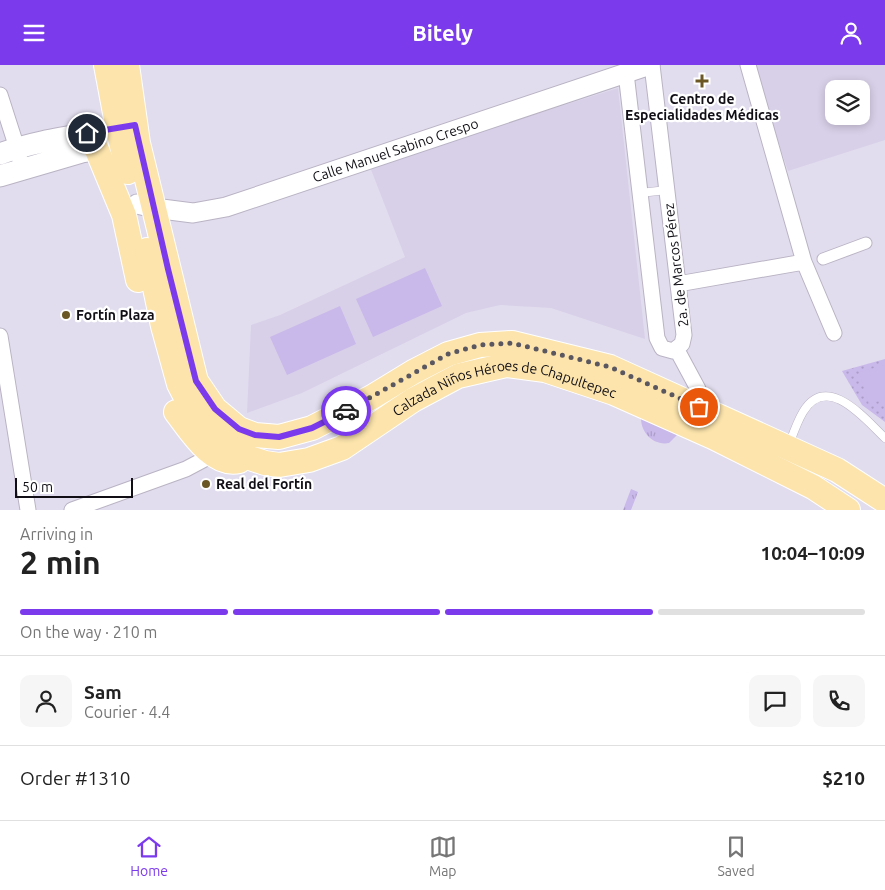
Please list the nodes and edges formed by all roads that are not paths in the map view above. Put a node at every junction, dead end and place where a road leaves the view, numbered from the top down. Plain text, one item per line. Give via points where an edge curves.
1 (106, 65) edge
2 (127, 65) edge
3 (748, 65) edge
4 (641, 67) edge
5 (0, 95) edge
6 (128, 136) junction
7 (92, 142) junction
8 (9, 151) edge
9 (22, 168) junction
10 (0, 176) edge
11 (667, 190) junction
12 (640, 193) junction
13 (145, 206) junction
14 (870, 242) dead end
15 (823, 259) dead end
16 (804, 262) junction
17 (678, 284) junction
18 (834, 333) dead end
19 (0, 336) edge
20 (676, 350) junction
21 (2, 368) edge
22 (698, 389) dead end
23 (279, 437) junction
24 (885, 438) edge
25 (787, 448) junction
26 (220, 450) junction
27 (250, 458) junction
28 (885, 501) edge
29 (28, 510) edge
30 (72, 510) edge
31 (848, 510) edge

1 - 6 main road, Calzada Niños Héroes de Chapultepec
2 - 6 main road, Calzada Niños Héroes de Chapultepec
3 - 16 street
4 - 11 street, 2a. de Marcos Pérez
4 - 12 street, 2a. de Marcos Pérez
4 - 13 street, Calle Manuel Sabino Crespo via 226,207 193,213
5 - 8 street
6 - 7 main road
6 - 13 main road, Calzada Niños Héroes de Chapultepec
7 - 8 main road via 56,138
7 - 9 main road
7 - 26 main road via 124,215 161,378 176,412 197,440
8 - 9 street
9 - 10 main road
11 - 12 lane
11 - 17 street, 2a. de Marcos Pérez
12 - 20 street, 2a. de Marcos Pérez via 657,338 665,350
13 - 23 main road, Calzada Niños Héroes de Chapultepec via 196,381 215,409 239,429 255,435
13 - 26 main road, Calzada Niños Héroes de Chapultepec via 163,326 179,385
14 - 15 street
16 - 17 street
16 - 18 street
17 - 20 street, 2a. de Marcos Pérez via 684,339
19 - 21 street
20 - 22 street
21 - 29 street
23 - 25 main road, Calzada Niños Héroes de Chapultepec via 312,428 448,354 480,345 512,343 610,367
23 - 27 main road
24 - 25 lane via 843,400 828,397 818,399 802,413
25 - 28 main road, Calzada Niños Héroes de Chapultepec via 837,471
26 - 27 main road via 223,460 235,462
26 - 30 street via 186,469
27 - 31 main road, Calzada Niños Héroes de Chapultepec via 279,465 310,460 342,447 413,399 458,376 506,365 545,370 614,393 722,441 813,487

